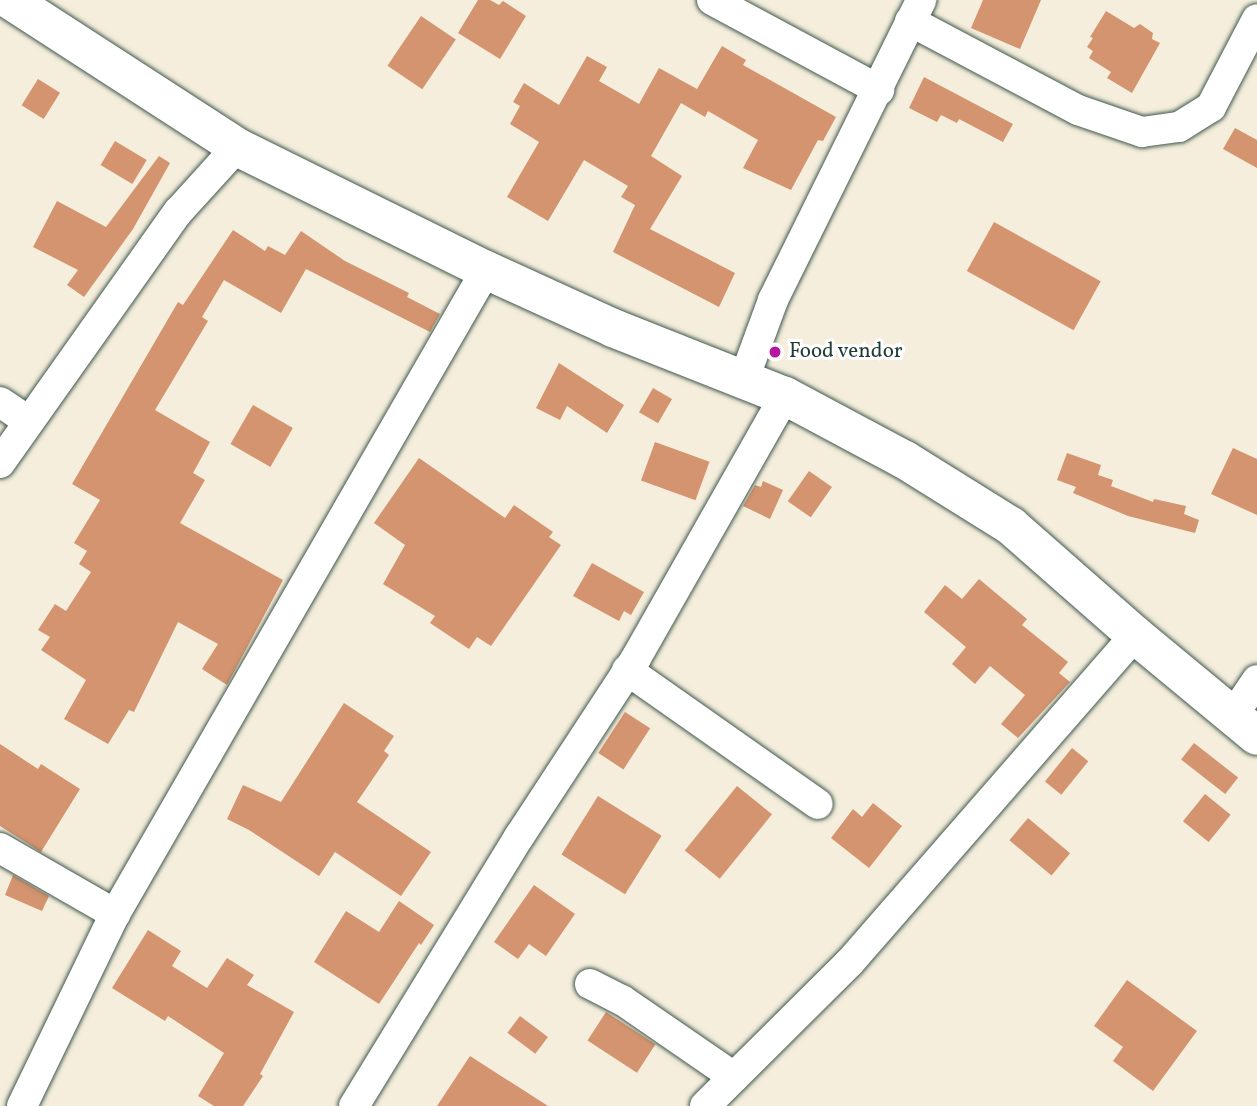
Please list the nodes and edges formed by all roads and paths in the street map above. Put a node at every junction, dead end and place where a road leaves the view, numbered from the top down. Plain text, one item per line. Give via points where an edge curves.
1 (10, 0) edge
2 (712, 0) edge
3 (916, 11) edge
4 (1257, 19) edge
5 (879, 90) junction
6 (237, 147) junction
7 (486, 270) junction
8 (744, 379) junction
9 (785, 396) junction
10 (0, 402) edge
11 (28, 421) junction
12 (0, 463) edge
13 (1135, 635) junction
14 (627, 670) junction
15 (1257, 680) edge
16 (1245, 725) edge
17 (818, 804) dead end
18 (0, 848) edge
19 (115, 914) junction
20 (590, 984) dead end
21 (734, 1077) junction
22 (22, 1106) edge
23 (354, 1106) edge
24 (705, 1106) edge

1 - 6 main road
2 - 5 street
3 - 4 street via 1078,110 1142,132 1179,127 1211,107
3 - 5 street
5 - 8 street via 773,300
6 - 7 main road
6 - 11 street via 178,212
7 - 8 main road via 613,328
7 - 19 street
8 - 9 main road
9 - 13 main road via 905,460 1011,526
9 - 14 street
10 - 11 street
11 - 12 street
13 - 16 main road
13 - 21 street via 850,962
14 - 17 street
14 - 23 street
15 - 16 street
18 - 19 street
19 - 22 street
20 - 21 street via 622,1000
21 - 24 street

